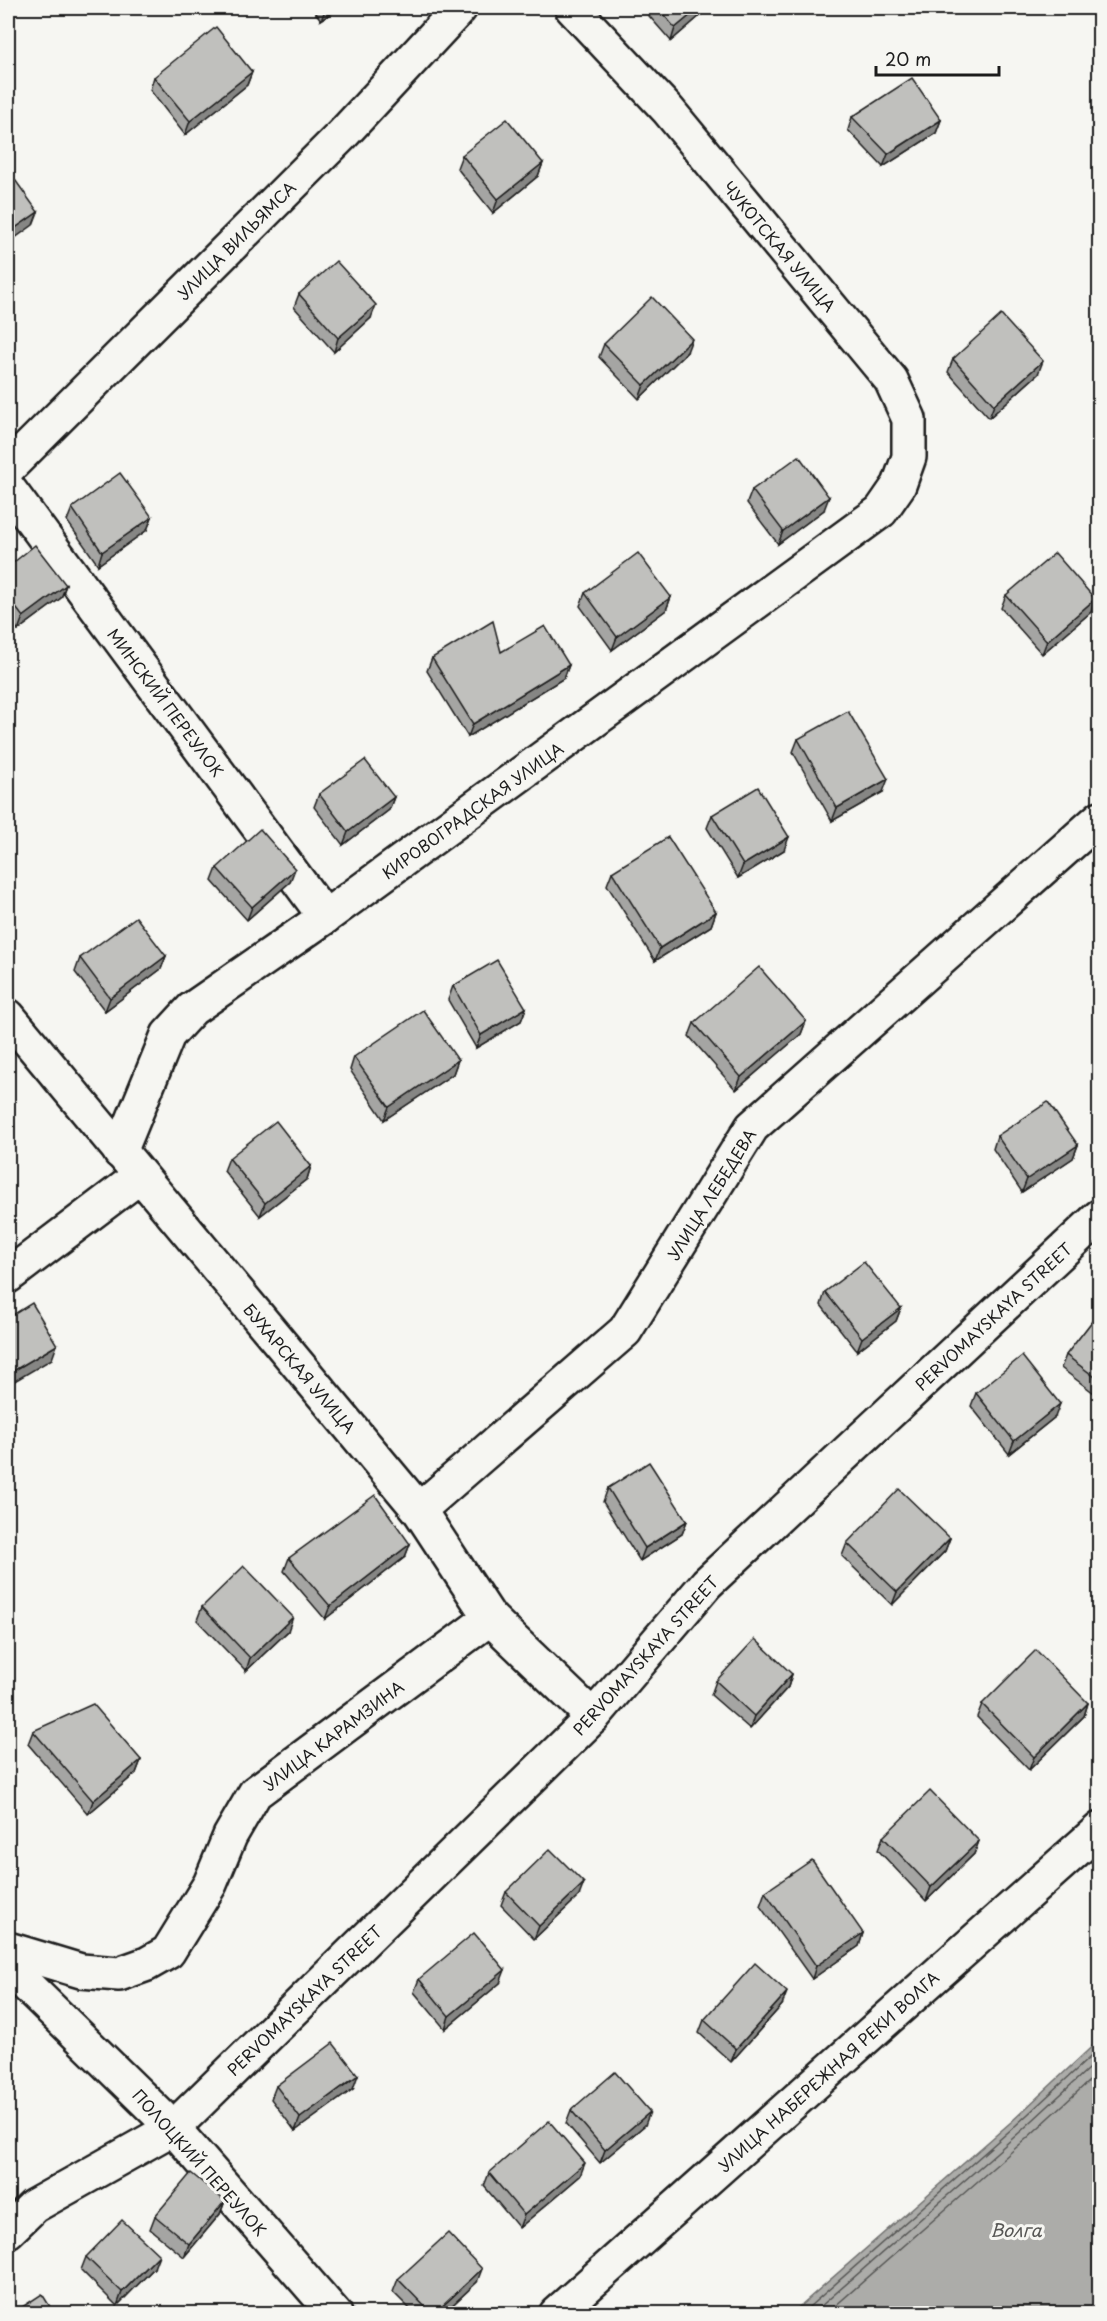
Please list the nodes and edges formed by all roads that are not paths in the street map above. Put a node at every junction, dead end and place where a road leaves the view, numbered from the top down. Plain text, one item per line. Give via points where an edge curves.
1 (460, 8) edge
2 (572, 8) edge
3 (8, 468) edge
4 (8, 488) edge
5 (881, 511) joint
6 (1100, 818) edge
7 (326, 917) junction
8 (8, 1016) edge
9 (130, 1164) junction
10 (1100, 1216) edge
11 (8, 1276) edge
12 (419, 1510) junction
13 (490, 1618) junction
14 (593, 1717) junction
15 (1100, 1829) edge
16 (8, 1949) edge
17 (8, 1967) edge
18 (173, 2128) junction
19 (8, 2231) edge
20 (335, 2313) edge
21 (556, 2313) edge

1 - 3 street, УЛИЦА ВИЛЬЯМСА via 342,135
2 - 5 street, ЧУКОТСКАЯ УЛИЦА via 668,110 891,380 909,419 909,457 898,486
4 - 7 street, МИНСКИЙ ПЕРЕУЛОК
5 - 7 street, КИРОВОГРАДСКАЯ УЛИЦА
6 - 12 street, УЛИЦА ЛЕБЕДЕВА via 752,1127 625,1331
7 - 9 street, КИРОВОГРАДСКАЯ УЛИЦА via 192,1009 168,1035
8 - 9 street, БУХАРСКАЯ УЛИЦА
9 - 11 street
9 - 12 street, БУХАРСКАЯ УЛИЦА
10 - 14 street, PERVOMAYSKAYA STREET via 707,1583
12 - 13 street, БУХАРСКАЯ УЛИЦА
13 - 14 street, БУХАРСКАЯ УЛИЦА
13 - 16 street, УЛИЦА КАРАМЗИНА via 255,1793 230,1836 210,1884 168,1952 119,1974 81,1971
14 - 18 street, PERVOMAYSKAYA STREET
15 - 21 street, УЛИЦА НАБЕРЕЖНАЯ РЕКИ ВОЛГА
17 - 18 street, ПОЛОЦКИЙ ПЕРЕУЛОК
18 - 19 street, PERVOMAYSKAYA STREET via 34,2206
18 - 20 street, ПОЛОЦКИЙ ПЕРЕУЛОК

